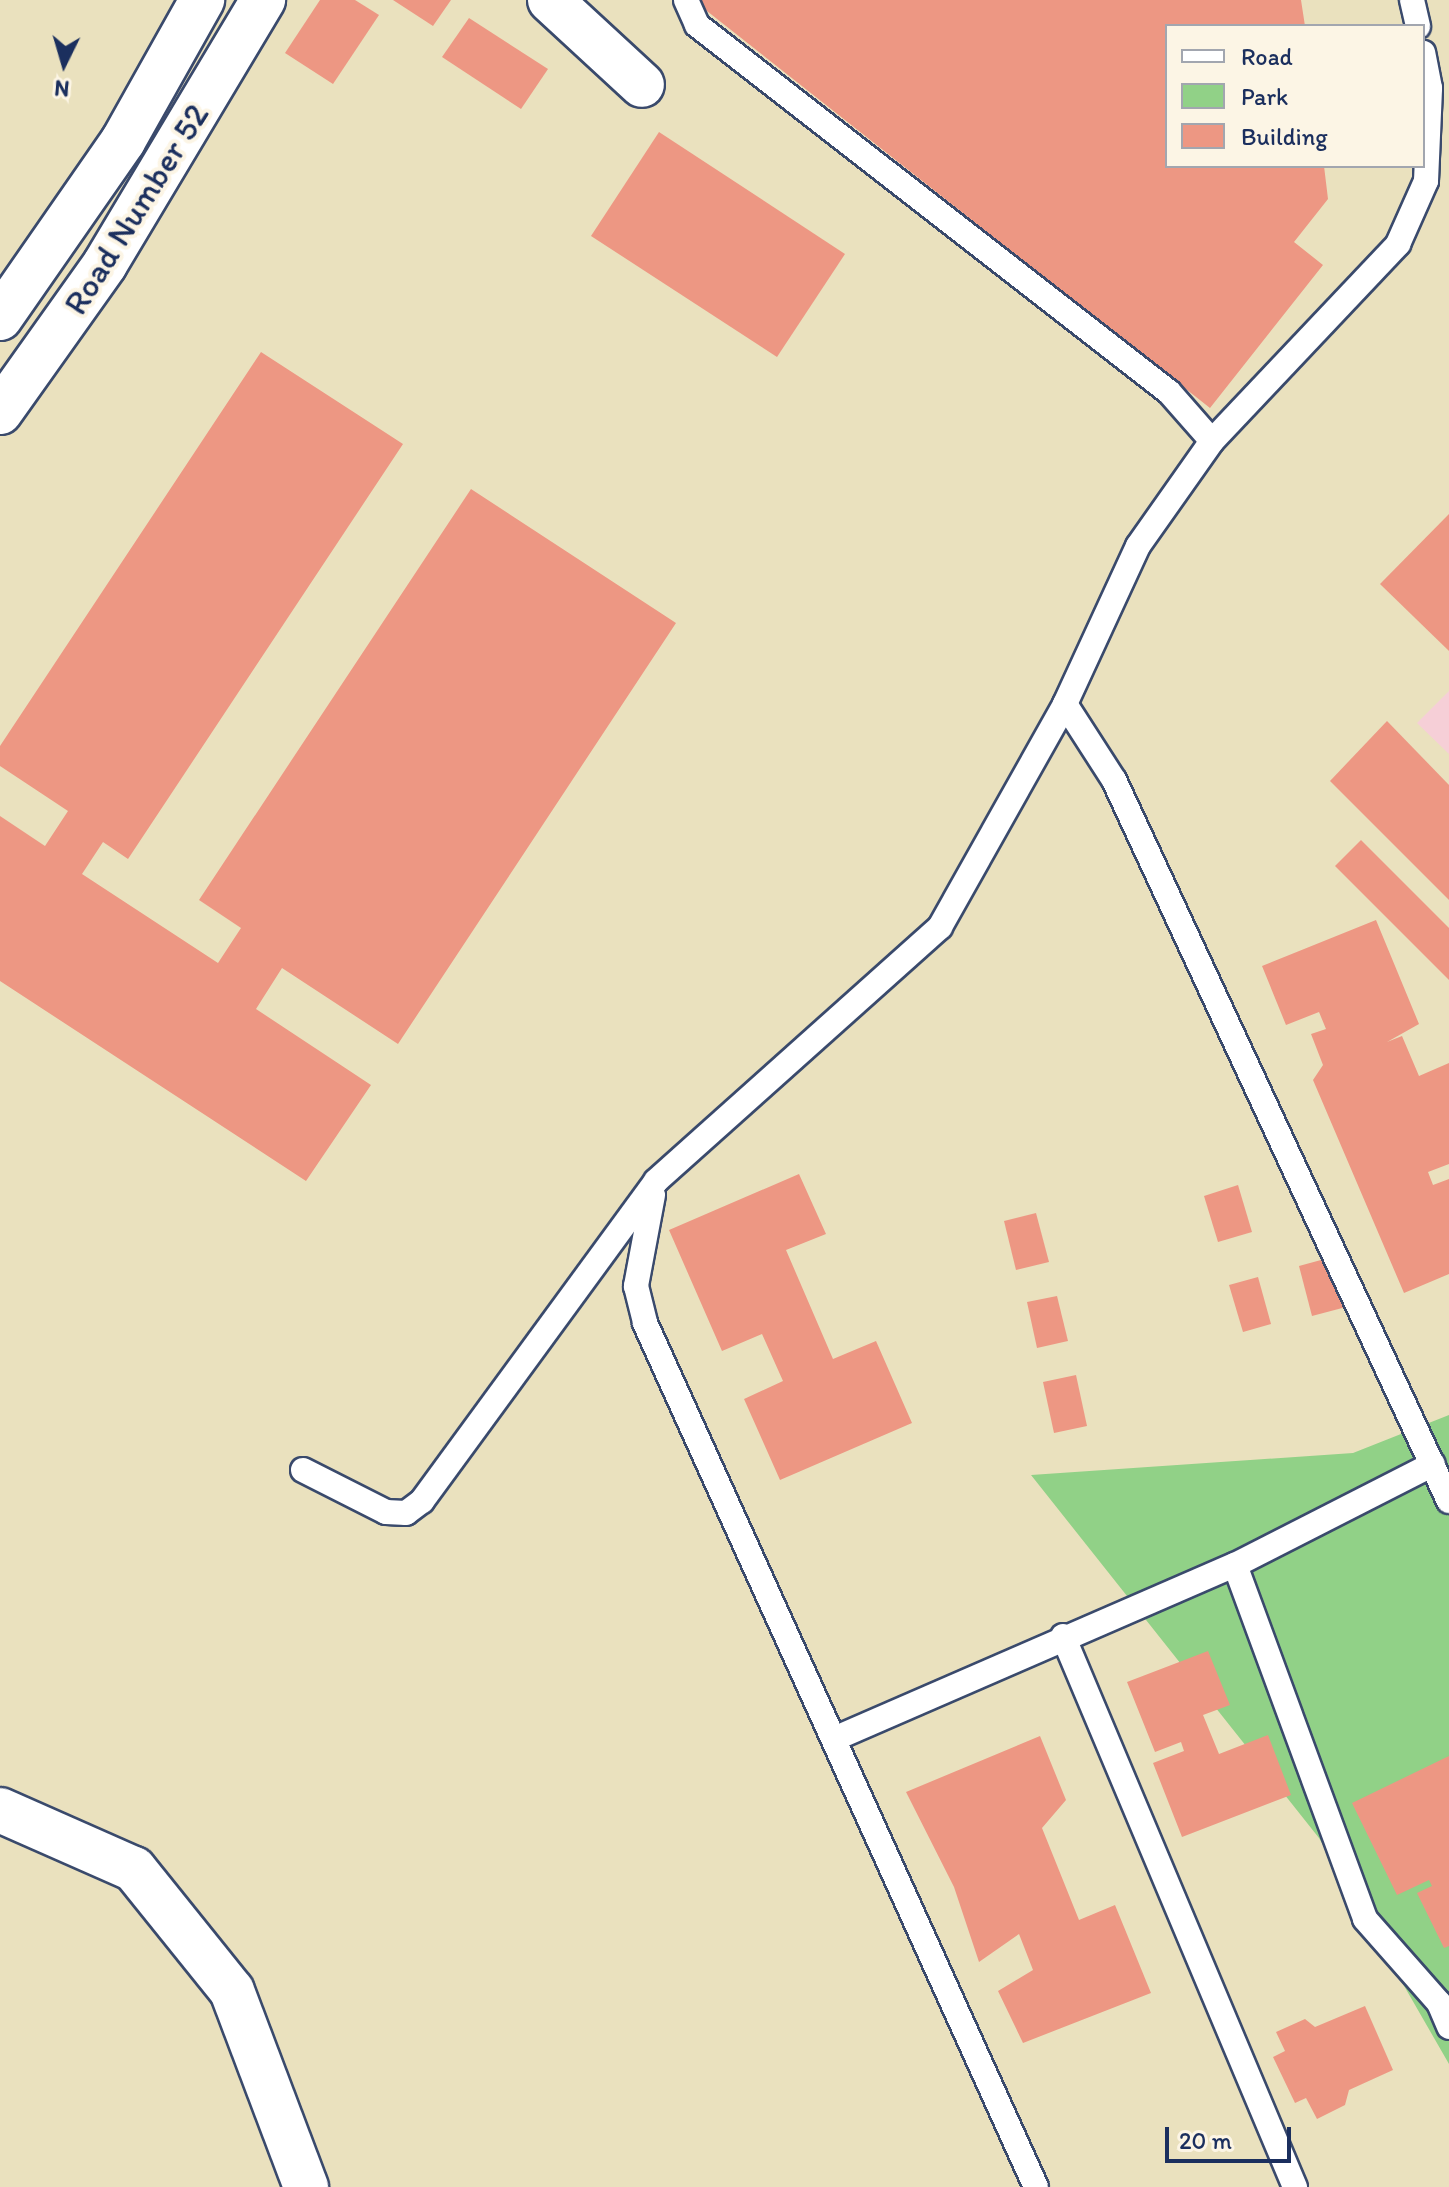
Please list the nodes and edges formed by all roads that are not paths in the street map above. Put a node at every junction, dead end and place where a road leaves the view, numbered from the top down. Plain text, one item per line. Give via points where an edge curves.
1 (202, 0) edge
2 (263, 0) edge
3 (550, 0) edge
4 (686, 0) edge
5 (1412, 0) edge
6 (1418, 24) edge
7 (1425, 63) edge
8 (642, 85) dead end
9 (0, 318) edge
10 (0, 412) edge
11 (1212, 441) junction
12 (1065, 704) junction
13 (656, 1181) junction
14 (1433, 1464) junction
15 (303, 1470) dead end
16 (1449, 1501) edge
17 (1235, 1565) junction
18 (1063, 1636) junction
19 (834, 1739) junction
20 (0, 1810) edge
21 (1449, 2027) edge
22 (306, 2187) edge
23 (1036, 2187) edge
24 (1295, 2187) edge

1 - 9 main road, Road Number 52 via 123,141
2 - 10 main road, Road Number 52 via 105,264
3 - 8 main road
4 - 11 lane via 697,25 1169,392
5 - 6 lane
7 - 11 lane via 1430,88 1426,181 1398,244
11 - 12 lane via 1138,546
12 - 13 lane via 940,927
12 - 14 lane via 1114,780
13 - 15 lane via 422,1501 406,1513 386,1512
13 - 19 lane via 636,1286 645,1323
14 - 16 lane
14 - 17 lane
17 - 18 lane
17 - 21 lane via 1365,1919 1439,2003
18 - 19 lane
18 - 24 lane
19 - 23 lane
20 - 22 main road via 134,1869 232,1991

